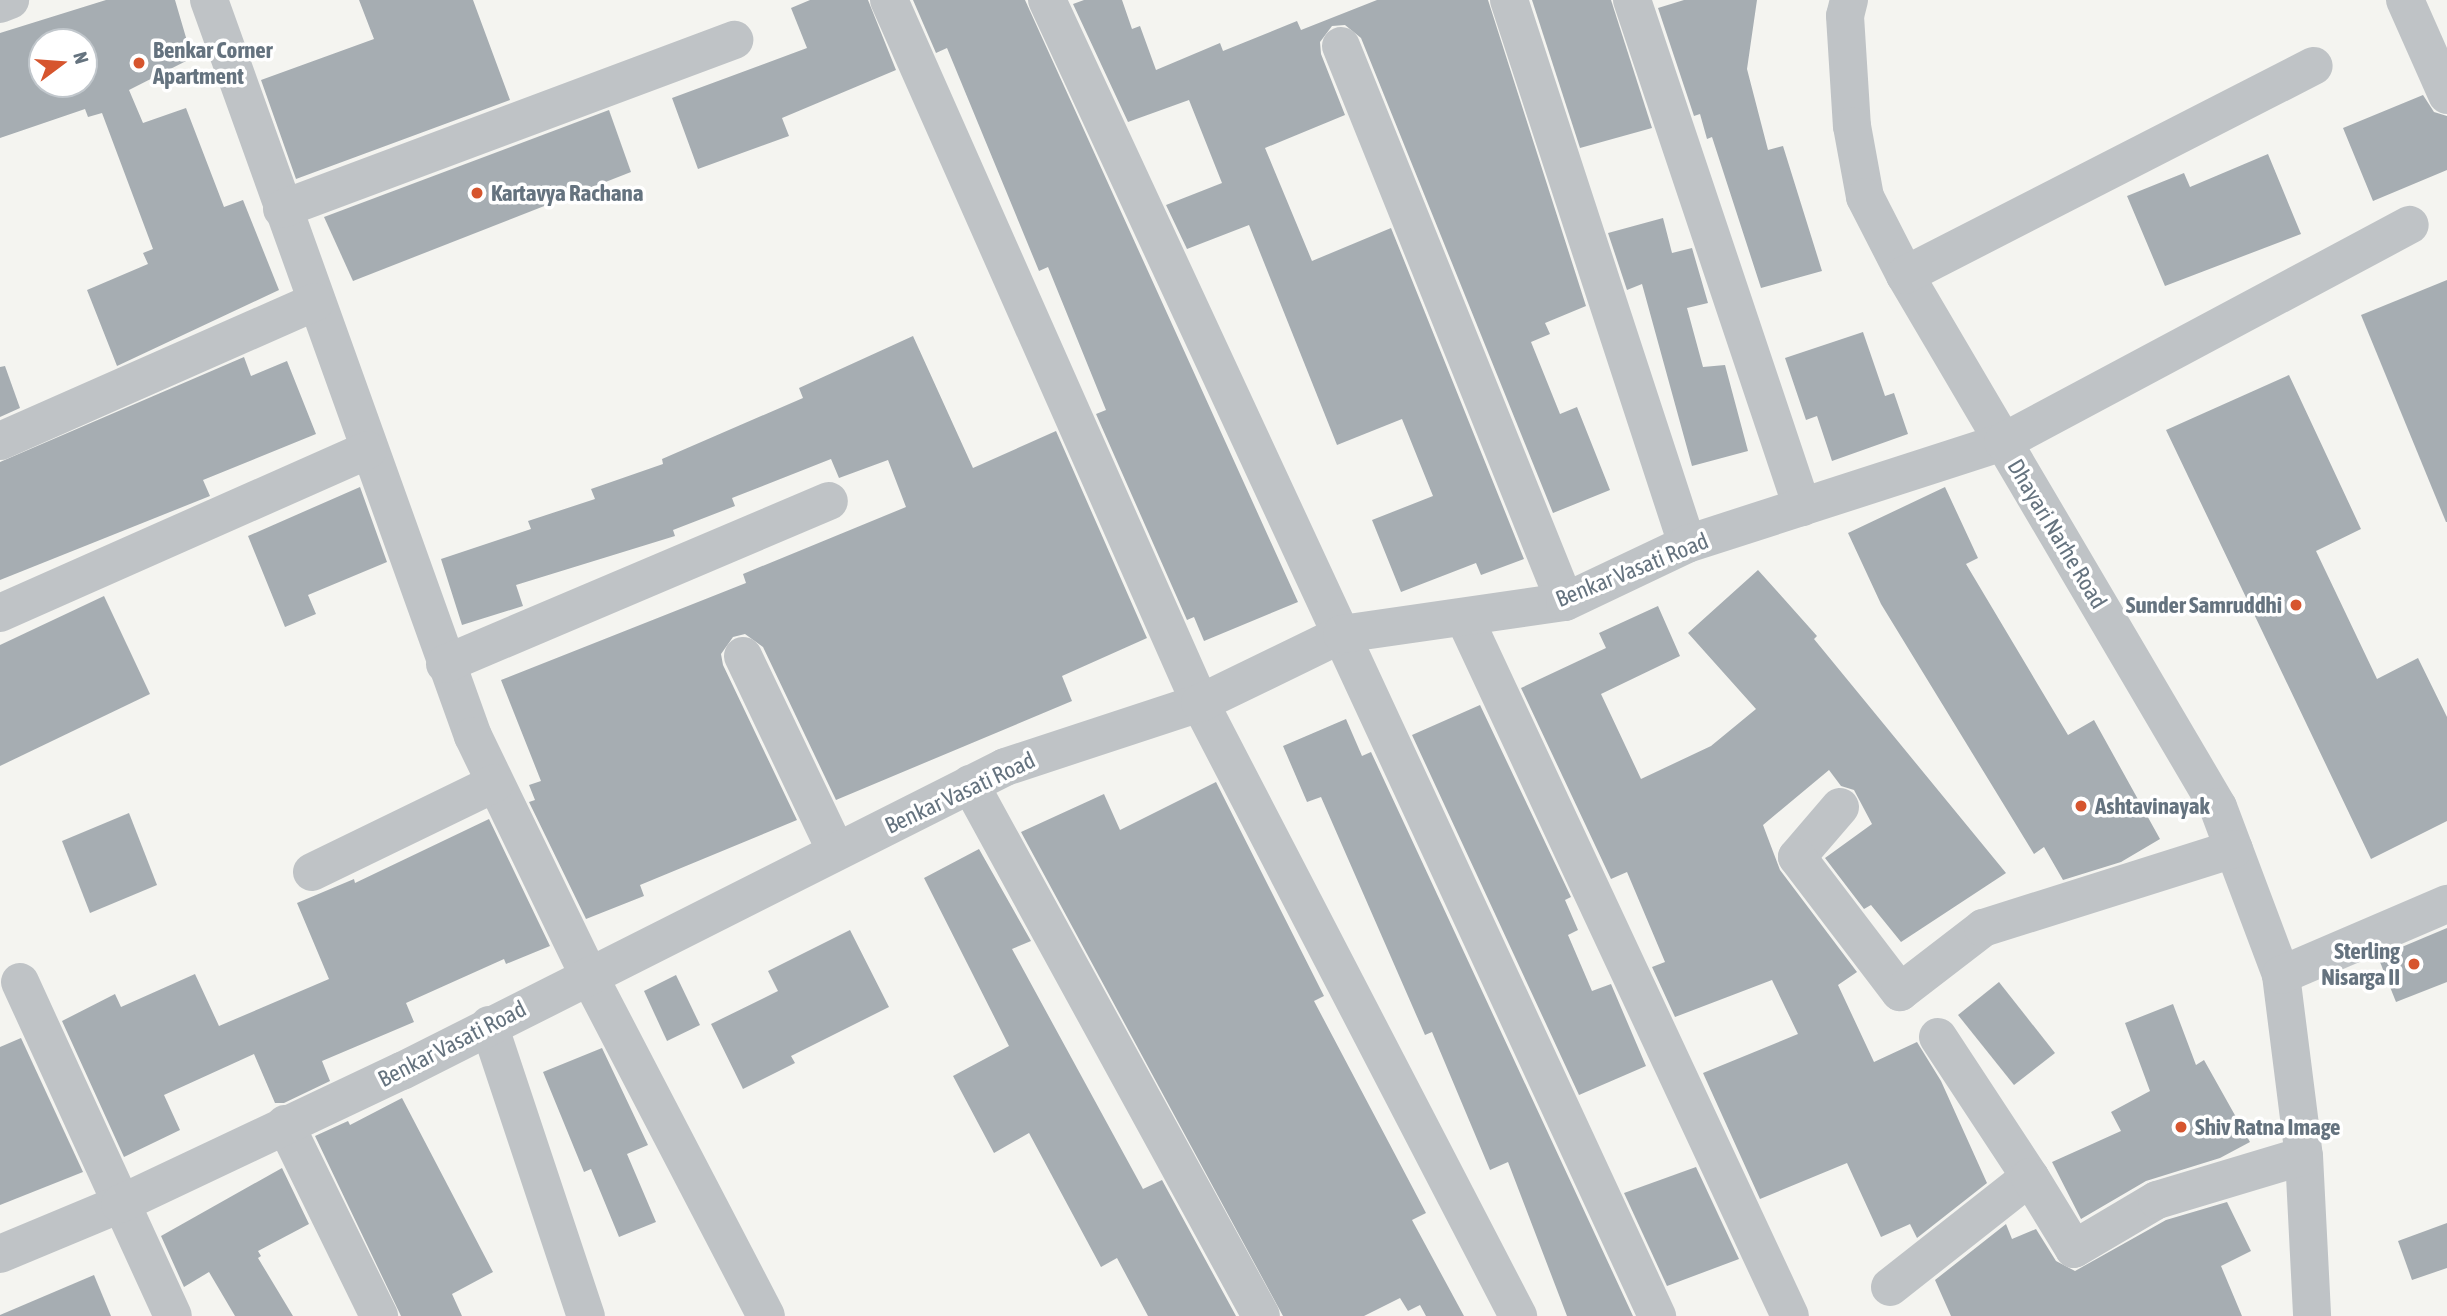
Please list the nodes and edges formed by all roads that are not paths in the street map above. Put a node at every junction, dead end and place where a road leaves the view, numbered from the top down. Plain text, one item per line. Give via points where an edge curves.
1 (10, 0) edge
2 (209, 0) edge
3 (889, 0) edge
4 (1047, 0) edge
5 (1509, 0) edge
6 (1632, 0) edge
7 (1849, 0) edge
8 (2405, 0) edge
9 (0, 4) edge
10 (734, 40) dead end
11 (1341, 46) dead end
12 (2314, 66) dead end
13 (2446, 98) edge
14 (282, 209) junction
15 (2410, 225) dead end
16 (1905, 275) junction
17 (315, 302) junction
18 (0, 441) edge
19 (2003, 442) junction
20 (368, 450) junction
21 (829, 501) dead end
22 (1802, 507) junction
23 (1687, 544) junction
24 (1565, 602) junction
25 (0, 613) edge
26 (1464, 617) junction
27 (1342, 634) junction
28 (743, 656) dead end
29 (445, 664) junction
30 (1200, 703) junction
31 (495, 783) junction
32 (970, 784) junction
33 (1840, 807) dead end
34 (2234, 849) junction
35 (836, 851) junction
36 (312, 872) dead end
37 (2447, 904) edge
38 (2281, 975) junction
39 (589, 976) junction
40 (20, 982) dead end
41 (489, 1025) junction
42 (1938, 1037) dead end
43 (285, 1124) junction
44 (2304, 1156) junction
45 (2030, 1177) junction
46 (120, 1204) junction
47 (0, 1254) edge
48 (1890, 1287) dead end
49 (173, 1316) edge
50 (379, 1316) edge
51 (586, 1316) edge
52 (766, 1316) edge
53 (1261, 1316) edge
54 (1518, 1316) edge
55 (1657, 1316) edge
56 (1790, 1316) edge
57 (2312, 1316) edge

1 - 9 street
2 - 14 street
3 - 30 street
4 - 27 street
5 - 23 street
6 - 22 street
7 - 16 street, Dhayari Narhe Road via 1845,16 1852,126 1865,197
8 - 13 street
10 - 14 street
11 - 24 street
12 - 16 street
14 - 17 street
15 - 19 street, Benkar Vasati Road
16 - 19 street, Dhayari Narhe Road
17 - 18 street
17 - 20 street
19 - 22 street, Benkar Vasati Road
19 - 34 street, Dhayari Narhe Road via 2218,807
20 - 25 street
20 - 29 street
21 - 29 street
22 - 23 street, Benkar Vasati Road
23 - 24 street, Benkar Vasati Road
24 - 26 street, Benkar Vasati Road
26 - 27 street, Benkar Vasati Road
26 - 56 street
27 - 30 street, Benkar Vasati Road
27 - 55 street
28 - 35 street
29 - 31 street
30 - 32 street, Benkar Vasati Road via 1005,767
30 - 54 street
31 - 36 street
31 - 39 street
32 - 35 street, Benkar Vasati Road
32 - 53 street
33 - 34 street via 1797,857 1899,992 1983,928
34 - 38 street, Dhayari Narhe Road
35 - 39 street, Benkar Vasati Road
37 - 38 street
38 - 44 street, Dhayari Narhe Road
39 - 41 street, Benkar Vasati Road
39 - 52 street
40 - 46 street
41 - 43 street, Benkar Vasati Road
41 - 51 street
42 - 45 street
43 - 46 street, Benkar Vasati Road
43 - 50 street
44 - 45 street via 2157,1200 2074,1249
44 - 57 street, Dhayari Narhe Road
45 - 48 street
46 - 47 street, Benkar Vasati Road
46 - 49 street

